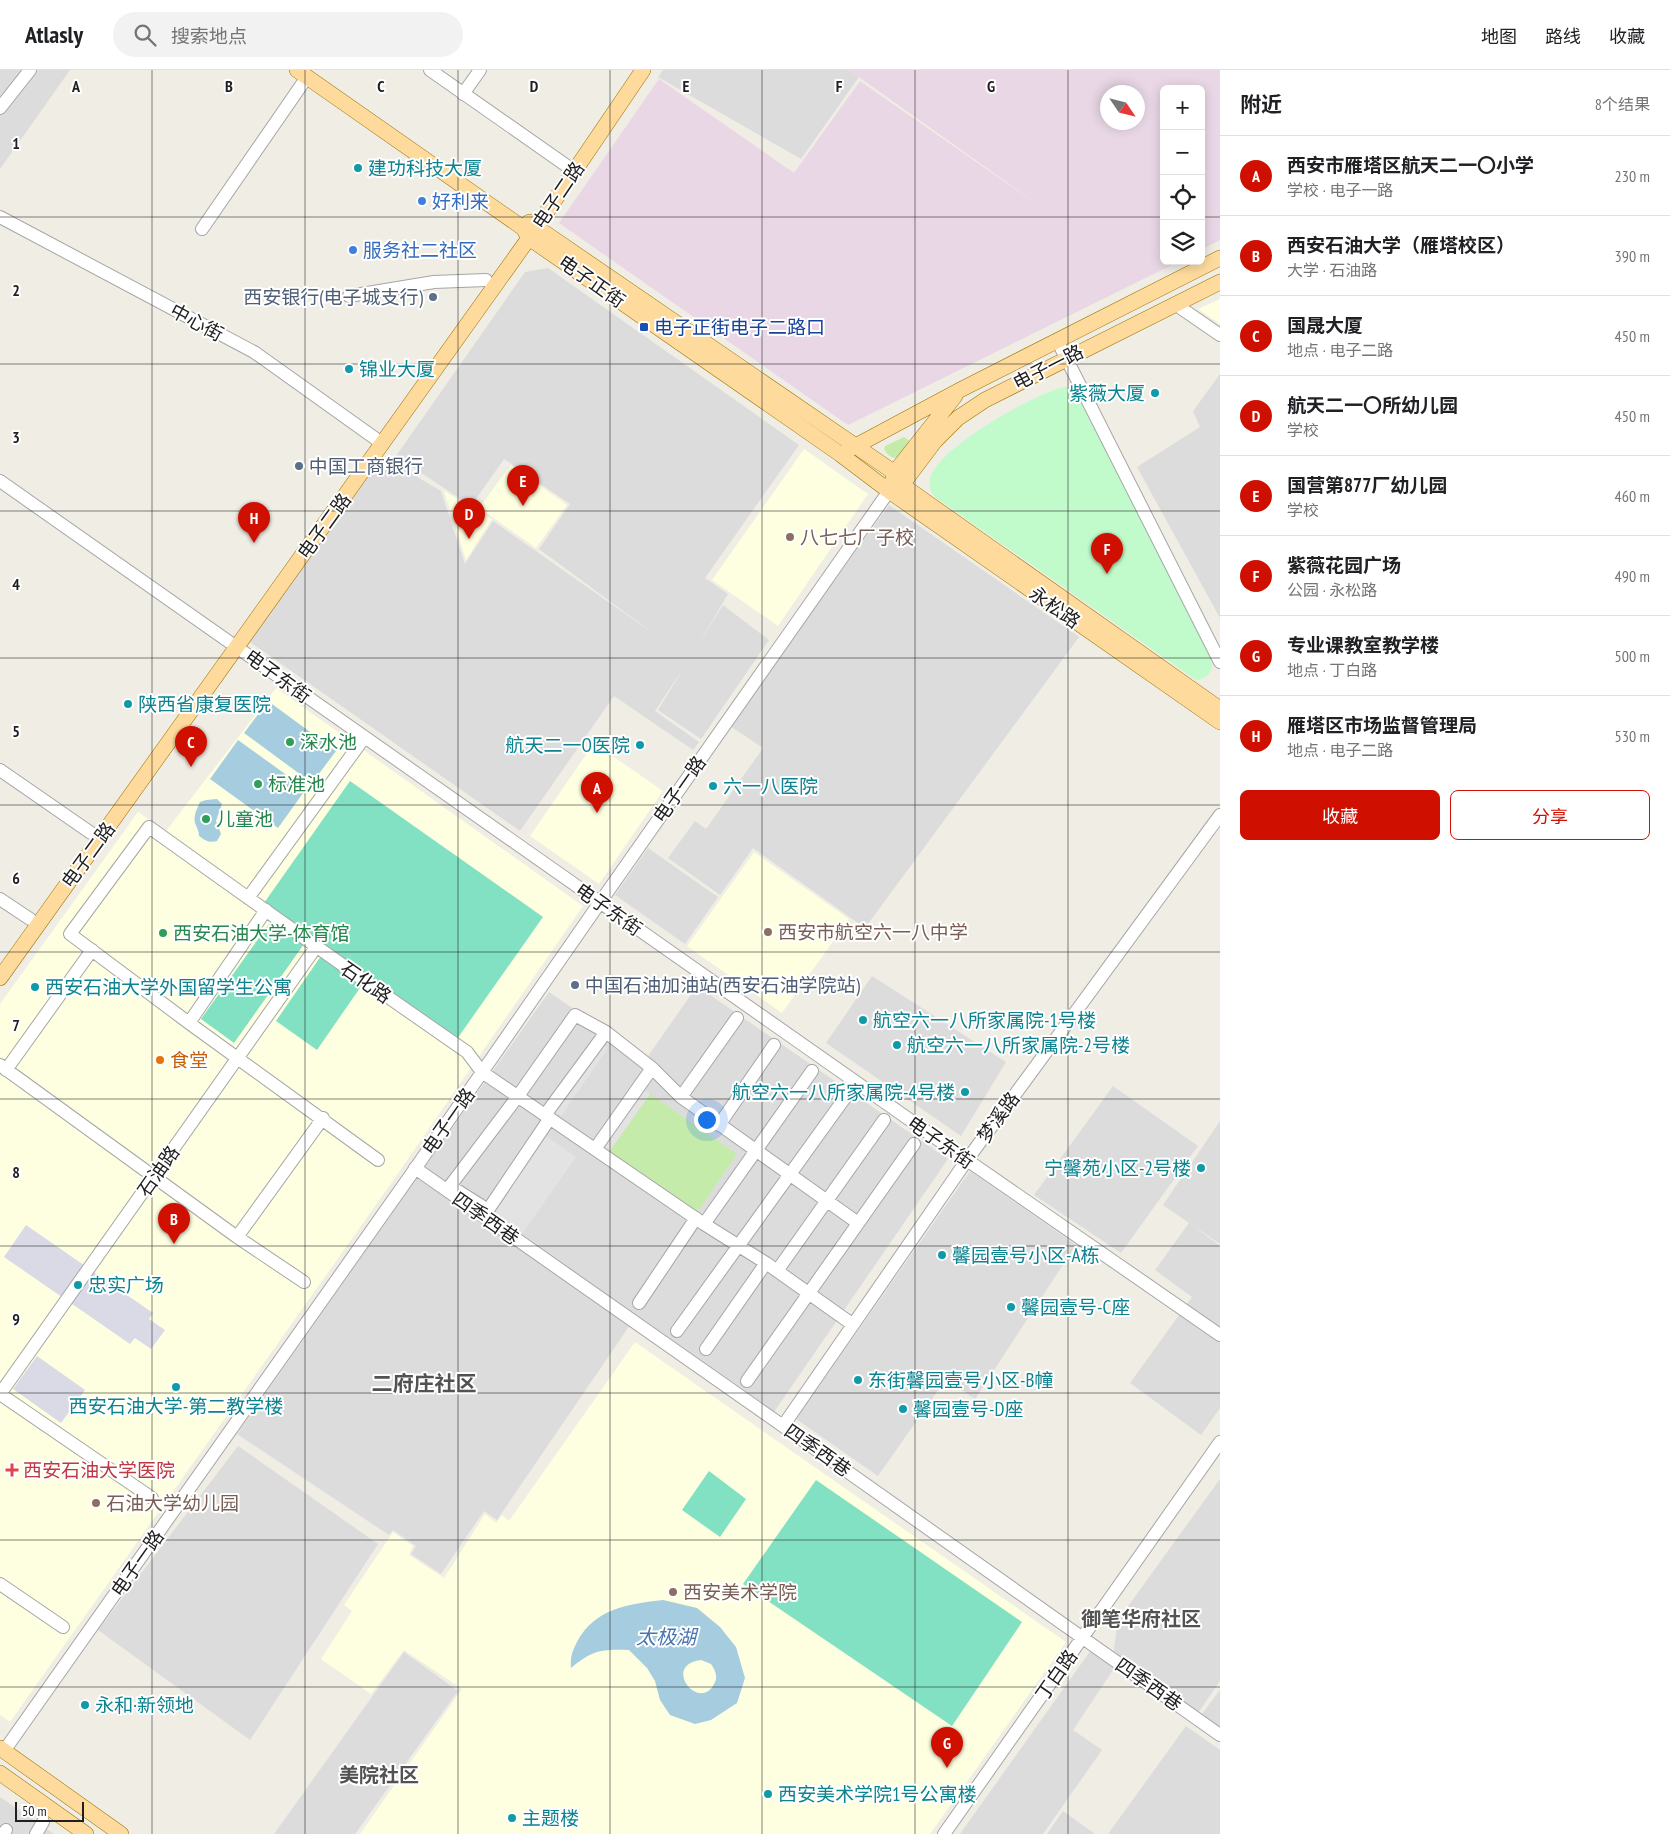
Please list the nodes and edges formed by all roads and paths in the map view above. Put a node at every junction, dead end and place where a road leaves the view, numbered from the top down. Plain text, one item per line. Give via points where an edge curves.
1 (30, 70) edge
2 (430, 70) edge
3 (480, 70) edge
4 (632, 70) edge
5 (643, 70) edge
6 (306, 72) edge
7 (463, 94) junction
8 (0, 108) edge
9 (566, 166) junction
10 (0, 217) edge
11 (202, 228) dead end
12 (530, 228) junction
13 (1220, 258) edge
14 (486, 280) junction
15 (1220, 282) edge
16 (349, 296) dead end
17 (1175, 304) junction
18 (1220, 335) edge
19 (1057, 340) junction
20 (1066, 358) junction
21 (960, 390) junction
22 (379, 441) junction
23 (855, 446) junction
24 (840, 454) junction
25 (0, 481) edge
26 (895, 483) junction
27 (233, 644) junction
28 (1220, 662) edge
29 (1220, 709) edge
30 (1220, 722) edge
31 (364, 738) junction
32 (0, 770) edge
33 (1220, 814) edge
34 (91, 834) junction
35 (248, 898) junction
36 (0, 899) edge
37 (600, 902) junction
38 (266, 910) junction
39 (30, 919) junction
40 (316, 947) junction
41 (92, 950) junction
42 (0, 960) edge
43 (0, 978) edge
44 (737, 1018) dead end
45 (189, 1023) junction
46 (606, 1032) junction
47 (774, 1045) dead end
48 (238, 1057) junction
49 (3, 1067) edge
50 (652, 1068) junction
51 (812, 1071) dead end
52 (482, 1072) junction
53 (847, 1095) dead end
54 (518, 1096) junction
55 (681, 1097) junction
56 (548, 1117) junction
57 (323, 1118) junction
58 (884, 1120) dead end
59 (719, 1126) junction
60 (914, 1144) dead end
61 (595, 1149) junction
62 (755, 1150) junction
63 (378, 1160) dead end
64 (966, 1160) junction
65 (415, 1168) junction
66 (790, 1175) junction
67 (154, 1177) junction
68 (826, 1202) junction
69 (700, 1221) junction
70 (858, 1223) junction
71 (237, 1237) junction
72 (738, 1246) junction
73 (766, 1263) junction
74 (777, 1271) junction
75 (304, 1282) dead end
76 (809, 1293) junction
77 (638, 1303) dead end
78 (852, 1324) junction
79 (677, 1330) dead end
80 (1220, 1335) edge
81 (706, 1349) dead end
82 (747, 1381) dead end
83 (0, 1394) edge
84 (783, 1426) junction
85 (1220, 1442) edge
86 (152, 1498) dead end
87 (0, 1584) edge
88 (63, 1627) dead end
89 (1083, 1637) junction
90 (1220, 1735) edge
91 (2, 1749) edge
92 (0, 1773) edge
93 (43, 1822) dead end
94 (36, 1834) edge
95 (86, 1834) edge
96 (121, 1834) edge
97 (944, 1834) edge

1 - 8 street
2 - 7 street
3 - 7 street
4 - 9 main road, 电子二路
5 - 12 main road, 电子二路
6 - 11 street
6 - 12 main road, 电子正街
7 - 9 street
9 - 12 main road, 电子二路
10 - 22 street, 中心街 via 254,352
12 - 14 main road, 电子二路
12 - 22 main road, 电子二路
12 - 23 main road, 电子正街
12 - 24 main road, 电子正街
13 - 19 main road, 电子一路
14 - 16 street via 434,282
14 - 22 main road, 电子二路
15 - 17 main road, 电子一路
17 - 18 street
17 - 20 main road, 电子一路
19 - 20 street
19 - 21 main road, 电子一路
20 - 26 main road, 电子一路 via 984,400 958,418
20 - 28 street
21 - 23 main road, 电子一路
21 - 26 main road, 电子一路
22 - 27 main road, 电子二路
23 - 24 main road, 电子一路
23 - 26 main road, 电子正街
24 - 26 main road, 电子正街
25 - 27 street, 电子东街
26 - 29 main road, 永松路
26 - 30 main road, 永松路
26 - 37 street, 电子一路
27 - 31 street, 电子东街
27 - 34 main road, 电子二路
27 - 43 main road, 电子二路
31 - 35 street
31 - 37 street, 电子东街
32 - 34 street
33 - 64 street, 梦溪路
34 - 39 main road, 电子二路
35 - 38 street, 石化路
35 - 41 street, 石化路 via 149,827 70,934
36 - 39 street
37 - 52 street, 电子一路
37 - 64 street, 电子东街
38 - 40 street, 石化路
38 - 45 street
39 - 42 main road, 电子二路
40 - 48 street, 石油路
40 - 52 street, 石化路 via 467,1052
41 - 45 street
41 - 49 street
44 - 55 street
45 - 48 street
46 - 50 street
46 - 54 street via 574,1015
46 - 56 street
47 - 59 street
48 - 57 street
48 - 67 street, 石油路
49 - 67 street
50 - 55 street
50 - 61 street
51 - 62 street
52 - 54 street, 石化路
52 - 65 street, 电子一路
53 - 66 street
54 - 56 street, 石化路
54 - 56 street via 450,1186 488,1210
55 - 59 street
56 - 61 street, 石化路
57 - 63 street
57 - 71 street
58 - 68 street
59 - 62 street
60 - 70 street
61 - 69 street, 石化路
62 - 66 street
62 - 69 street
64 - 78 street, 梦溪路
64 - 80 street, 电子东街
65 - 84 street, 四季西巷
65 - 91 street, 电子一路
66 - 68 street
66 - 72 street
67 - 71 street
67 - 83 street, 石油路
68 - 70 street
68 - 74 street
69 - 72 street, 石化路
69 - 77 street
70 - 76 street
71 - 75 street
72 - 73 street, 石化路
72 - 79 street
73 - 74 street, 石化路
73 - 81 street
74 - 76 street, 石化路
76 - 78 street, 石化路
76 - 82 street
78 - 84 street, 梦溪路
83 - 86 street
84 - 89 street, 四季西巷
85 - 89 street, 丁白路
87 - 88 street
89 - 90 street, 四季西巷
89 - 97 street, 丁白路
91 - 96 main road
92 - 95 main road
93 - 94 street

